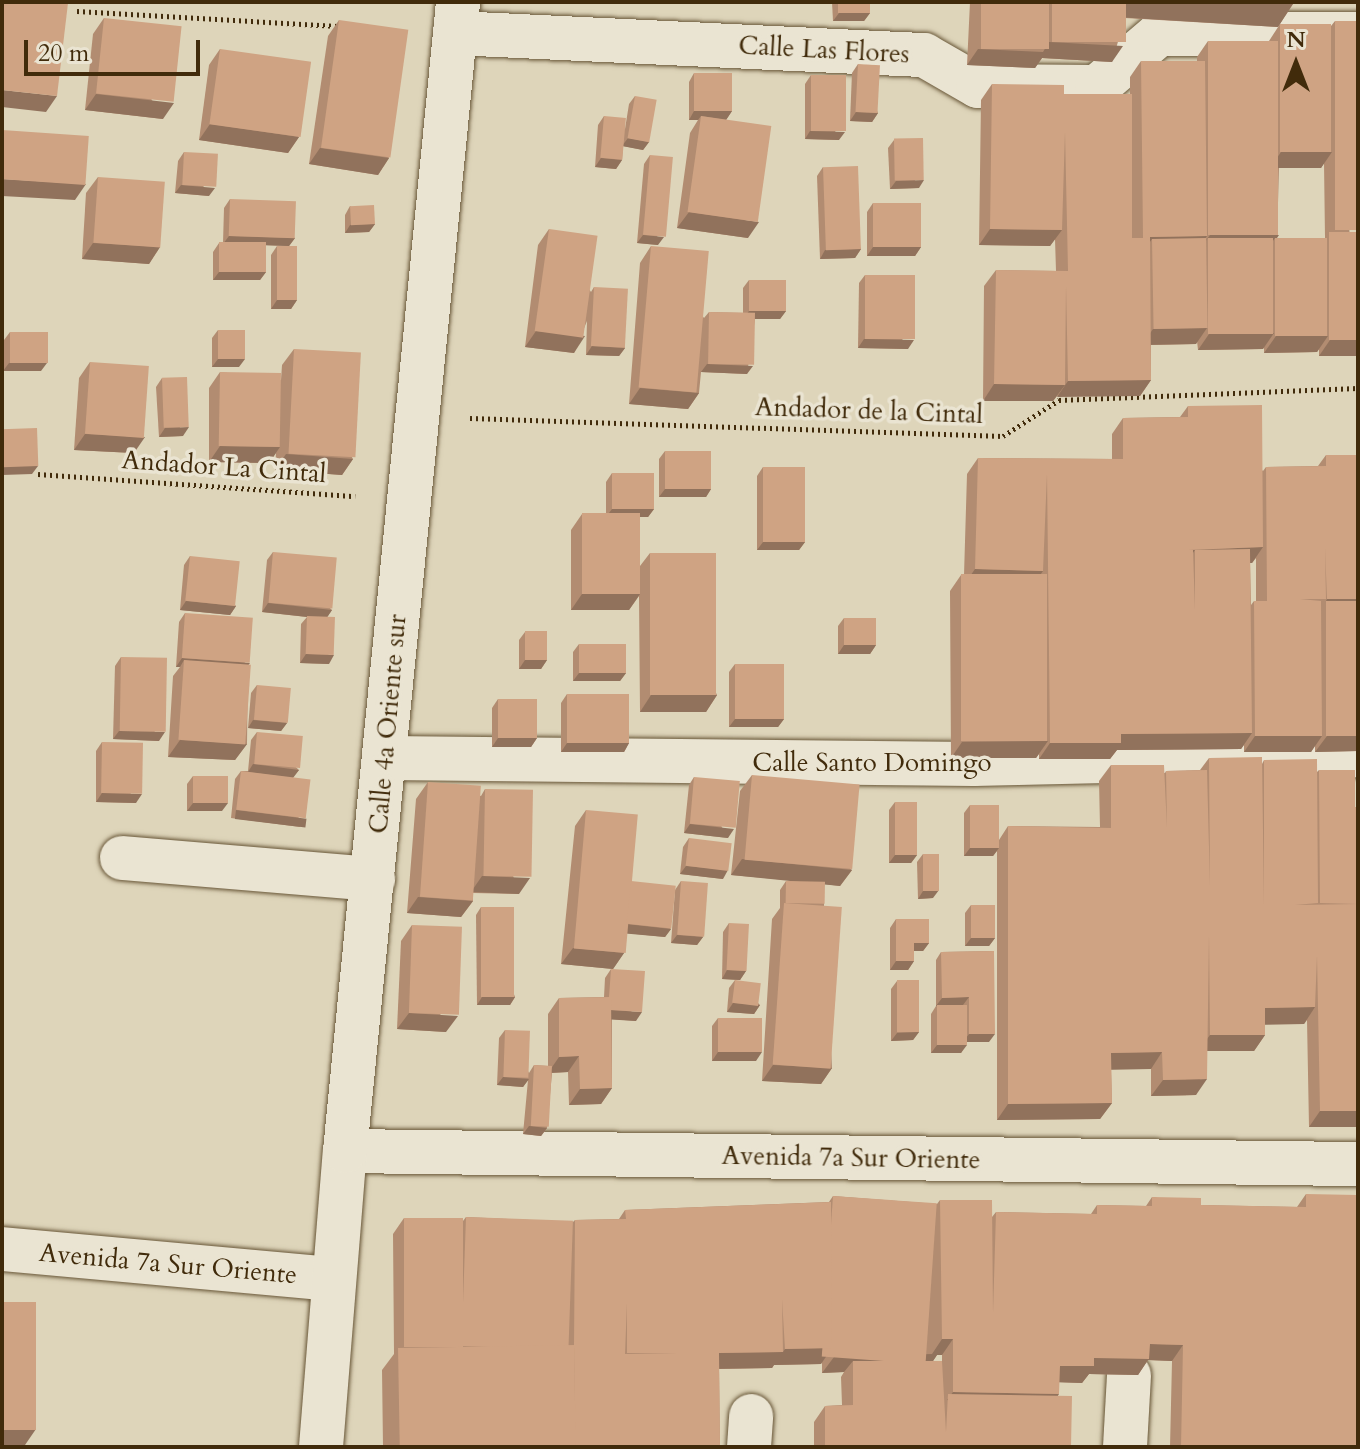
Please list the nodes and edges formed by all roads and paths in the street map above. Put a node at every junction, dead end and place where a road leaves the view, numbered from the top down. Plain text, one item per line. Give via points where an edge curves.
1 (77, 11) dead end
2 (456, 17) edge
3 (345, 26) edge
4 (1358, 34) edge
5 (1358, 388) edge
6 (415, 416) junction
7 (38, 474) edge
8 (408, 499) junction
9 (1358, 755) edge
10 (386, 758) junction
11 (122, 858) dead end
12 (373, 879) junction
13 (345, 1151) junction
14 (1358, 1164) edge
15 (2, 1249) edge
16 (334, 1279) junction
17 (1129, 1375) edge
18 (321, 1447) edge
19 (1125, 1447) edge

1 - 3 path
2 - 4 street, Calle Las Flores via 924,55 978,86 1097,87 1159,34
2 - 6 street, Calle 4a Oriente sur
5 - 6 path, Andador de la Cintal via 1059,400 1003,436
6 - 8 street, Calle 4a Oriente sur
7 - 8 path, Andador La Cintal
8 - 10 street, Calle 4a Oriente sur
9 - 10 street, Calle Santo Domingo via 974,764
10 - 12 street, Calle 4a Oriente sur
11 - 12 street
12 - 13 street, Calle 4a Oriente sur
13 - 14 street, Avenida 7a Sur Oriente
13 - 16 street, Calle 4a Oriente sur
15 - 16 street, Avenida 7a Sur Oriente
16 - 18 street, Calle 4a Oriente sur
17 - 19 street

